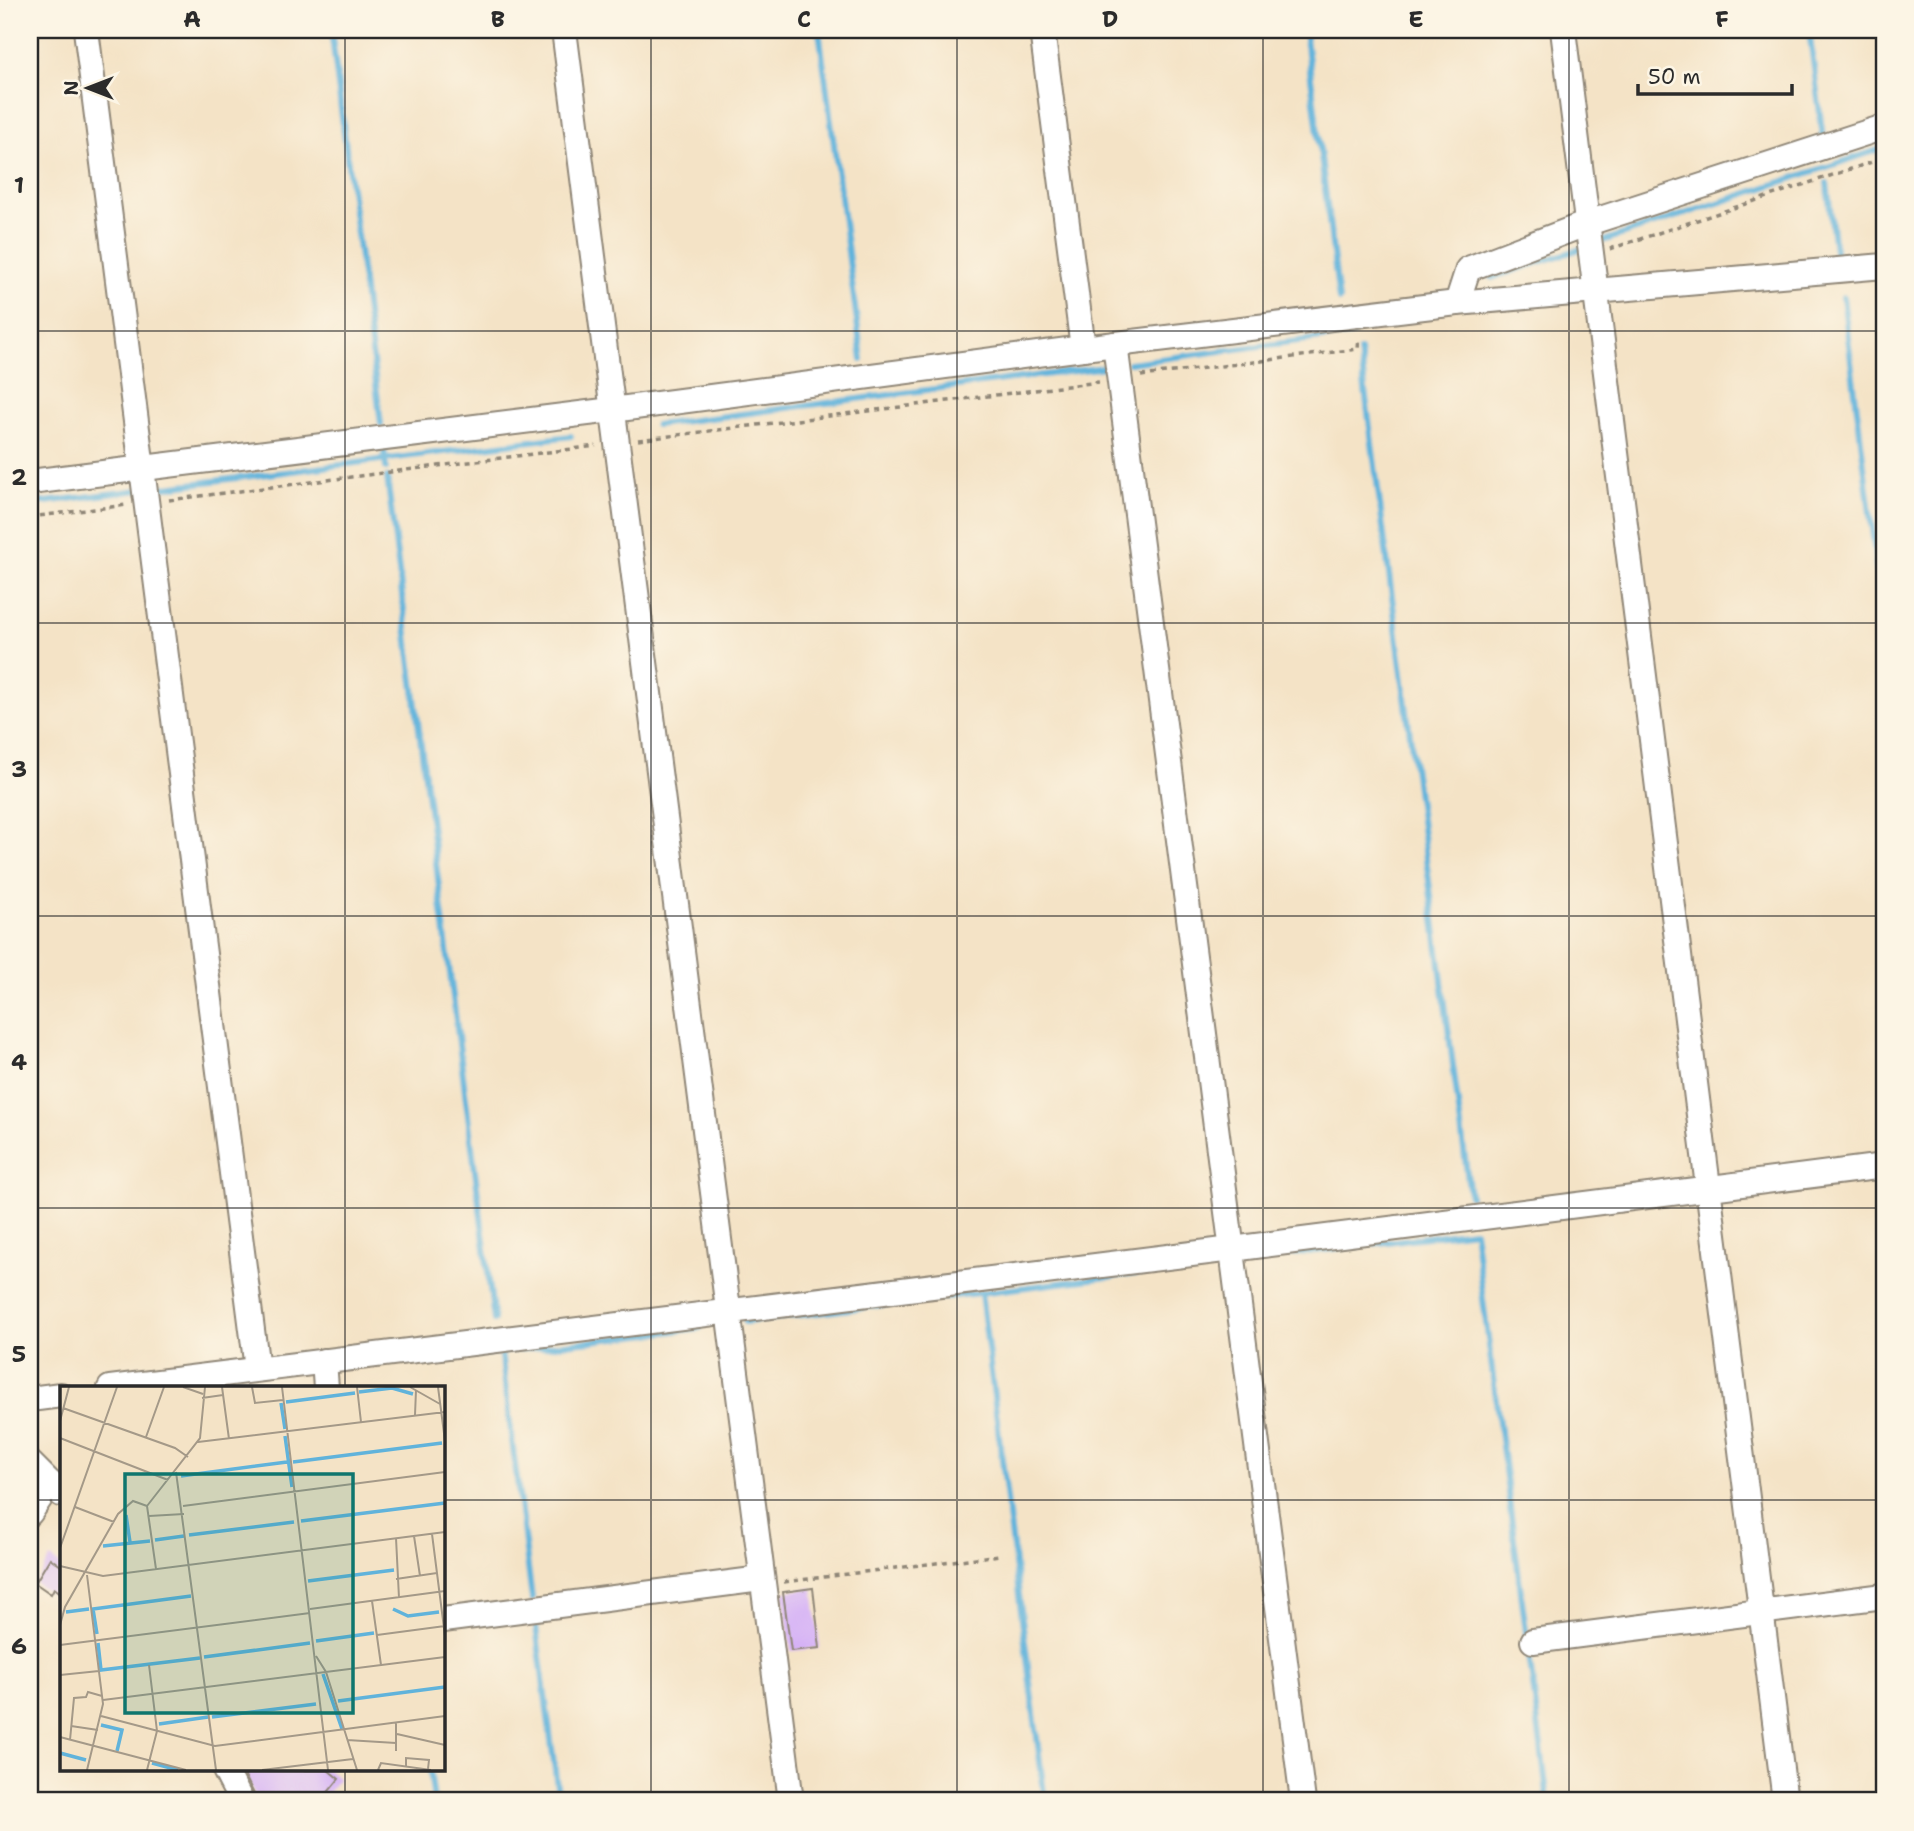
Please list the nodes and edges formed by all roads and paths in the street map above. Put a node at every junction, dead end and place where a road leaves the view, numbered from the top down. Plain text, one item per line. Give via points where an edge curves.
1 (86, 30) edge
2 (564, 30) edge
3 (1042, 30) edge
4 (1563, 30) edge
5 (1884, 127) edge
6 (1884, 158) edge
7 (1590, 242) junction
8 (1884, 266) edge
9 (1596, 290) junction
10 (1457, 303) junction
11 (1368, 334) dead end
12 (1115, 344) junction
13 (1083, 348) junction
14 (1119, 379) junction
15 (612, 410) junction
16 (616, 443) junction
17 (30, 482) edge
18 (144, 488) junction
19 (30, 517) edge
20 (1884, 1166) edge
21 (1709, 1187) junction
22 (1232, 1249) junction
23 (728, 1311) junction
24 (324, 1361) junction
25 (257, 1369) junction
26 (125, 1386) edge
27 (326, 1386) edge
28 (60, 1395) edge
29 (30, 1399) edge
30 (30, 1463) edge
31 (56, 1488) edge
32 (30, 1513) edge
33 (1000, 1555) dead end
34 (762, 1582) junction
35 (1884, 1596) edge
36 (1759, 1603) junction
37 (444, 1620) edge
38 (1533, 1640) dead end
39 (226, 1772) edge
40 (241, 1801) edge
41 (791, 1801) edge
42 (1303, 1801) edge
43 (1785, 1801) edge

1 - 18 street
2 - 15 street
3 - 13 street
4 - 7 street
5 - 7 street
6 - 7 path
7 - 9 street
7 - 10 street via 1468,269
8 - 9 street
9 - 10 street
9 - 21 street
10 - 12 street
11 - 14 path via 1357,338 1358,349
12 - 13 street
12 - 14 street
13 - 15 street
14 - 16 path
14 - 22 street
15 - 16 street
15 - 18 street
16 - 18 path
16 - 23 street
17 - 18 street
18 - 19 path
18 - 25 street
20 - 21 street
21 - 22 street
21 - 36 street
22 - 23 street
22 - 42 street
23 - 24 street
23 - 34 street
24 - 25 street
24 - 27 street
25 - 26 street
28 - 29 street
30 - 31 street
31 - 32 street
33 - 34 path
34 - 37 street
34 - 41 street
35 - 36 street
36 - 38 street
36 - 43 street
39 - 40 street

